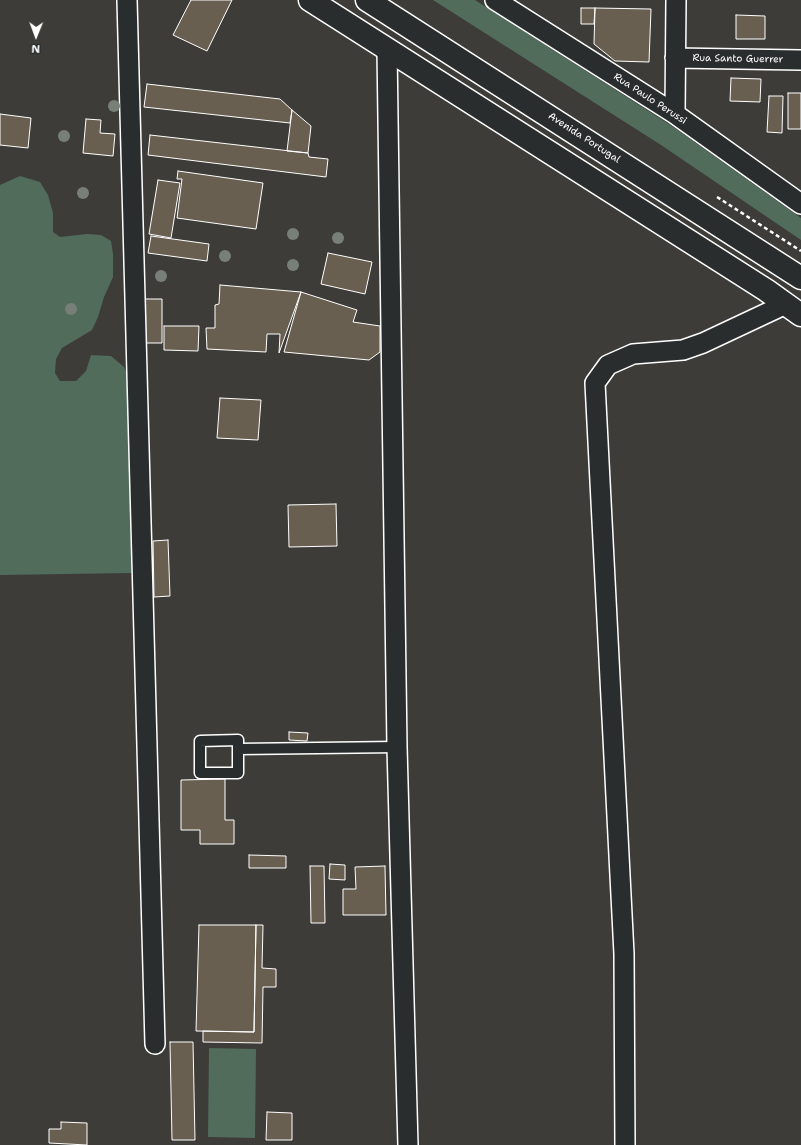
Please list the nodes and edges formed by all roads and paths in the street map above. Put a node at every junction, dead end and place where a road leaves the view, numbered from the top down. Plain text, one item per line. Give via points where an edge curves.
1 (126, 0) edge
2 (310, 0) edge
3 (367, 0) edge
4 (494, 0) edge
5 (676, 0) edge
6 (387, 49) junction
7 (675, 58) junction
8 (801, 60) edge
9 (674, 114) junction
10 (801, 204) edge
11 (801, 278) edge
12 (793, 310) edge
13 (397, 746) junction
14 (238, 749) junction
15 (155, 1044) dead end
16 (408, 1145) edge
17 (625, 1145) edge

1 - 15 street
2 - 6 main road
3 - 11 main road, Avenida Portugal
4 - 9 street, Rua Paulo Perussi
5 - 7 street
6 - 12 main road via 766,290
6 - 13 street
7 - 8 street, Rua Santo Guerrer
7 - 9 street
9 - 10 street, Rua Paulo Perussi
12 - 17 street via 683,350 633,354 608,365 595,383 624,954
13 - 14 lane
13 - 16 street
14 - 14 lane via 238,740 200,740 200,773 238,773

